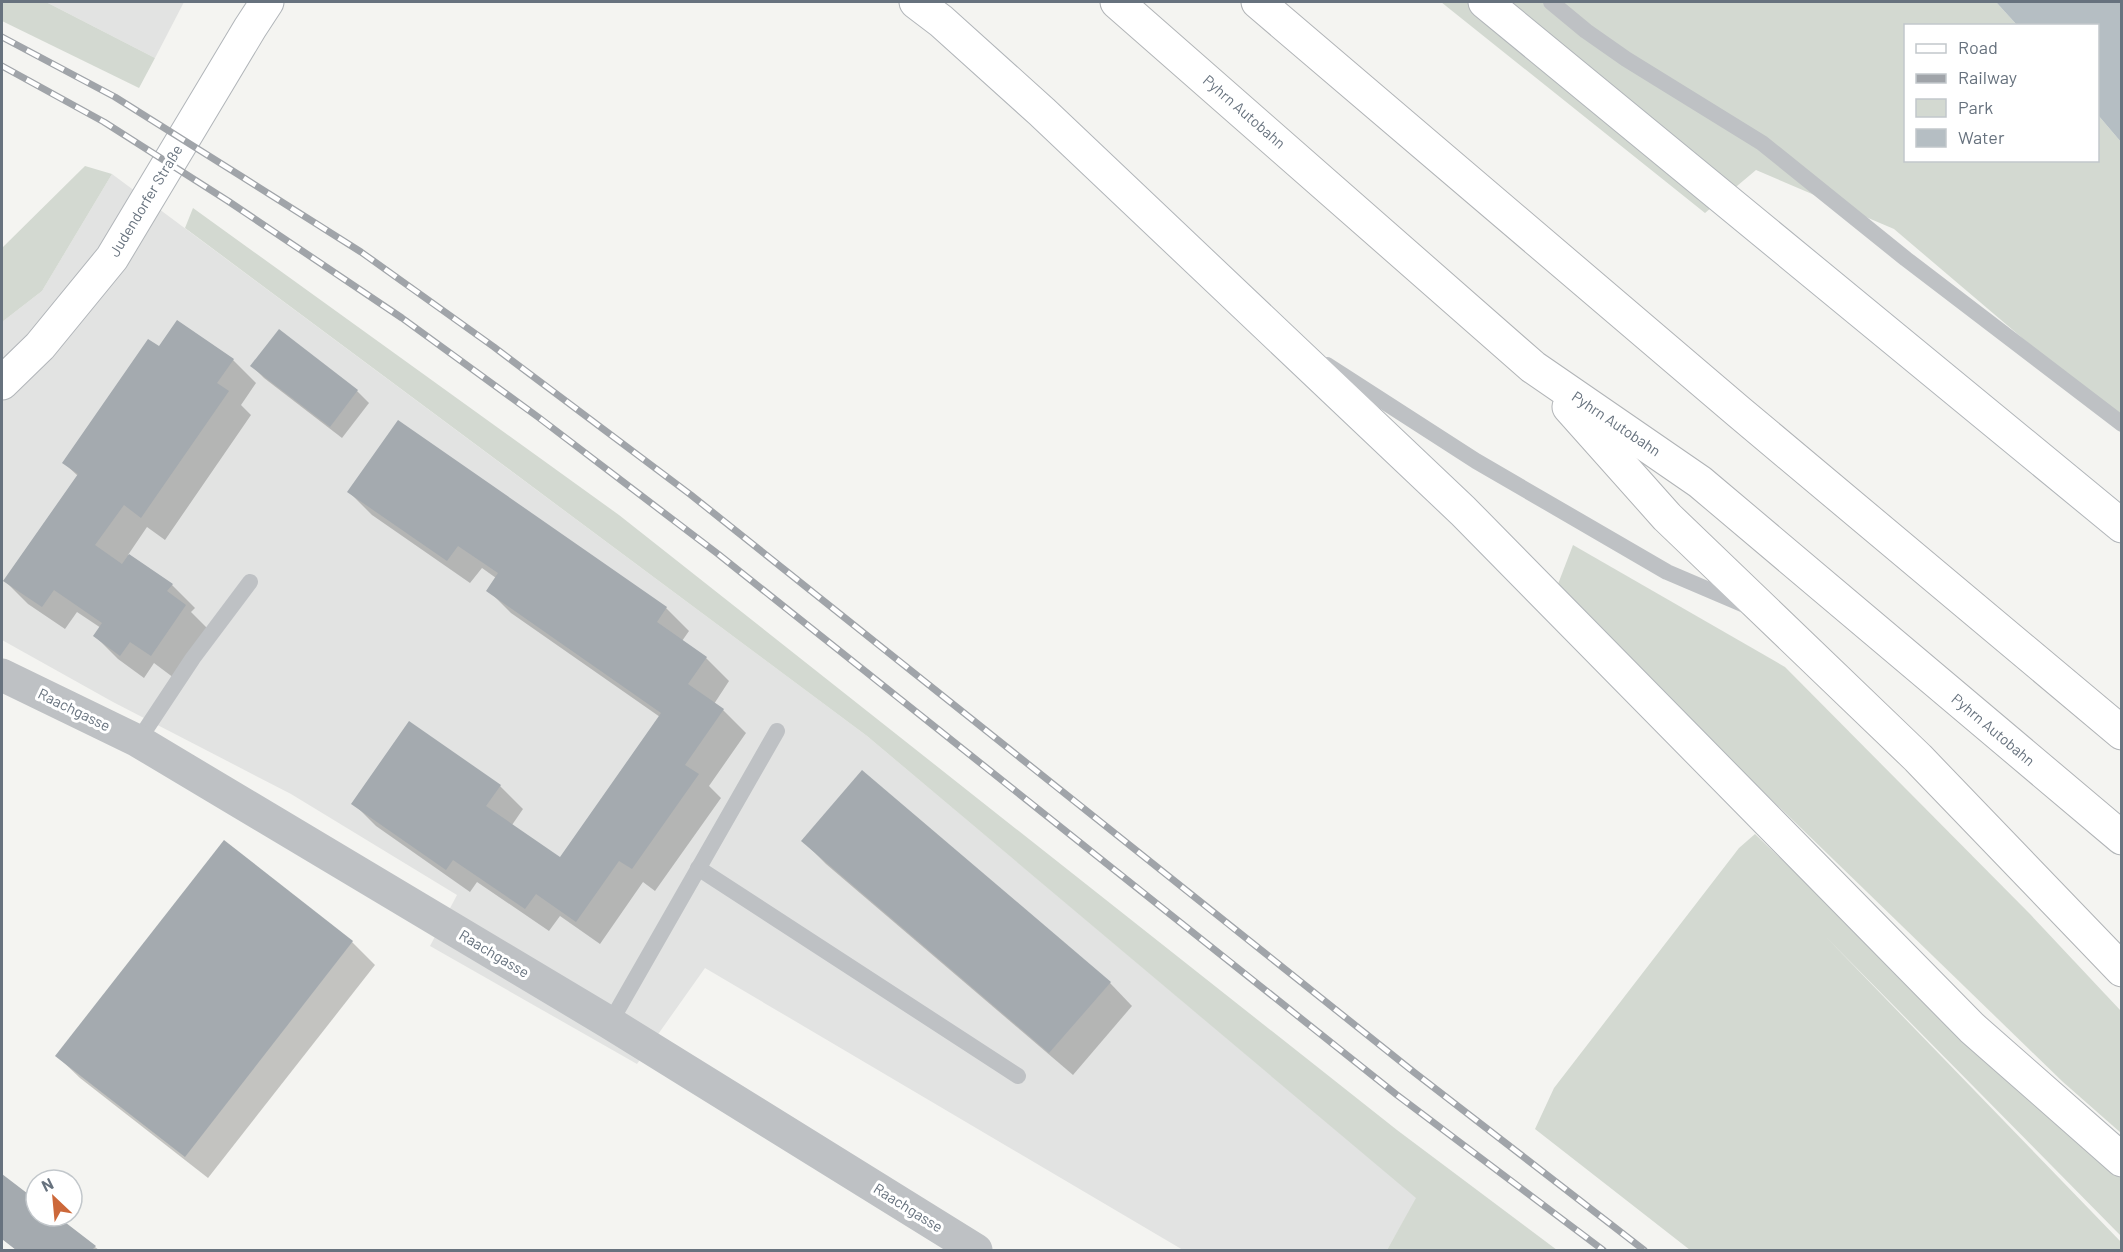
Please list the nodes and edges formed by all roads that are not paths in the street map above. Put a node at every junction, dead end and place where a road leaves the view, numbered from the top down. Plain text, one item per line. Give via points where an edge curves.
1 (267, 2) edge
2 (916, 2) edge
3 (1117, 2) edge
4 (1258, 2) edge
5 (1485, 2) edge
6 (1551, 2) edge
7 (1268, 327) junction
8 (1533, 368) junction
9 (2, 383) edge
10 (2121, 424) edge
11 (2121, 526) edge
12 (250, 582) dead end
13 (1773, 618) junction
14 (2, 675) edge
15 (777, 731) dead end
16 (2121, 733) edge
17 (138, 741) junction
18 (2121, 838) edge
19 (698, 868) junction
20 (2121, 970) edge
21 (610, 1023) junction
22 (1018, 1076) dead end
23 (2121, 1160) edge
24 (976, 1251) edge

1 - 9 main road, Judendorfer Straße via 112,258 39,346
2 - 7 main road via 1042,112
3 - 8 main road, Pyhrn Autobahn
4 - 16 main road
5 - 11 main road
6 - 10 lane via 1626,59 1762,143
7 - 13 lane via 1476,461 1667,572
7 - 23 main road via 1463,511 1972,1028
8 - 13 main road via 1667,516
8 - 18 main road, Pyhrn Autobahn via 1700,482
12 - 17 lane
13 - 20 main road via 1918,758
14 - 17 street, Raachgasse
15 - 19 lane
17 - 21 street, Raachgasse
19 - 21 lane
19 - 22 lane
21 - 24 street, Raachgasse

